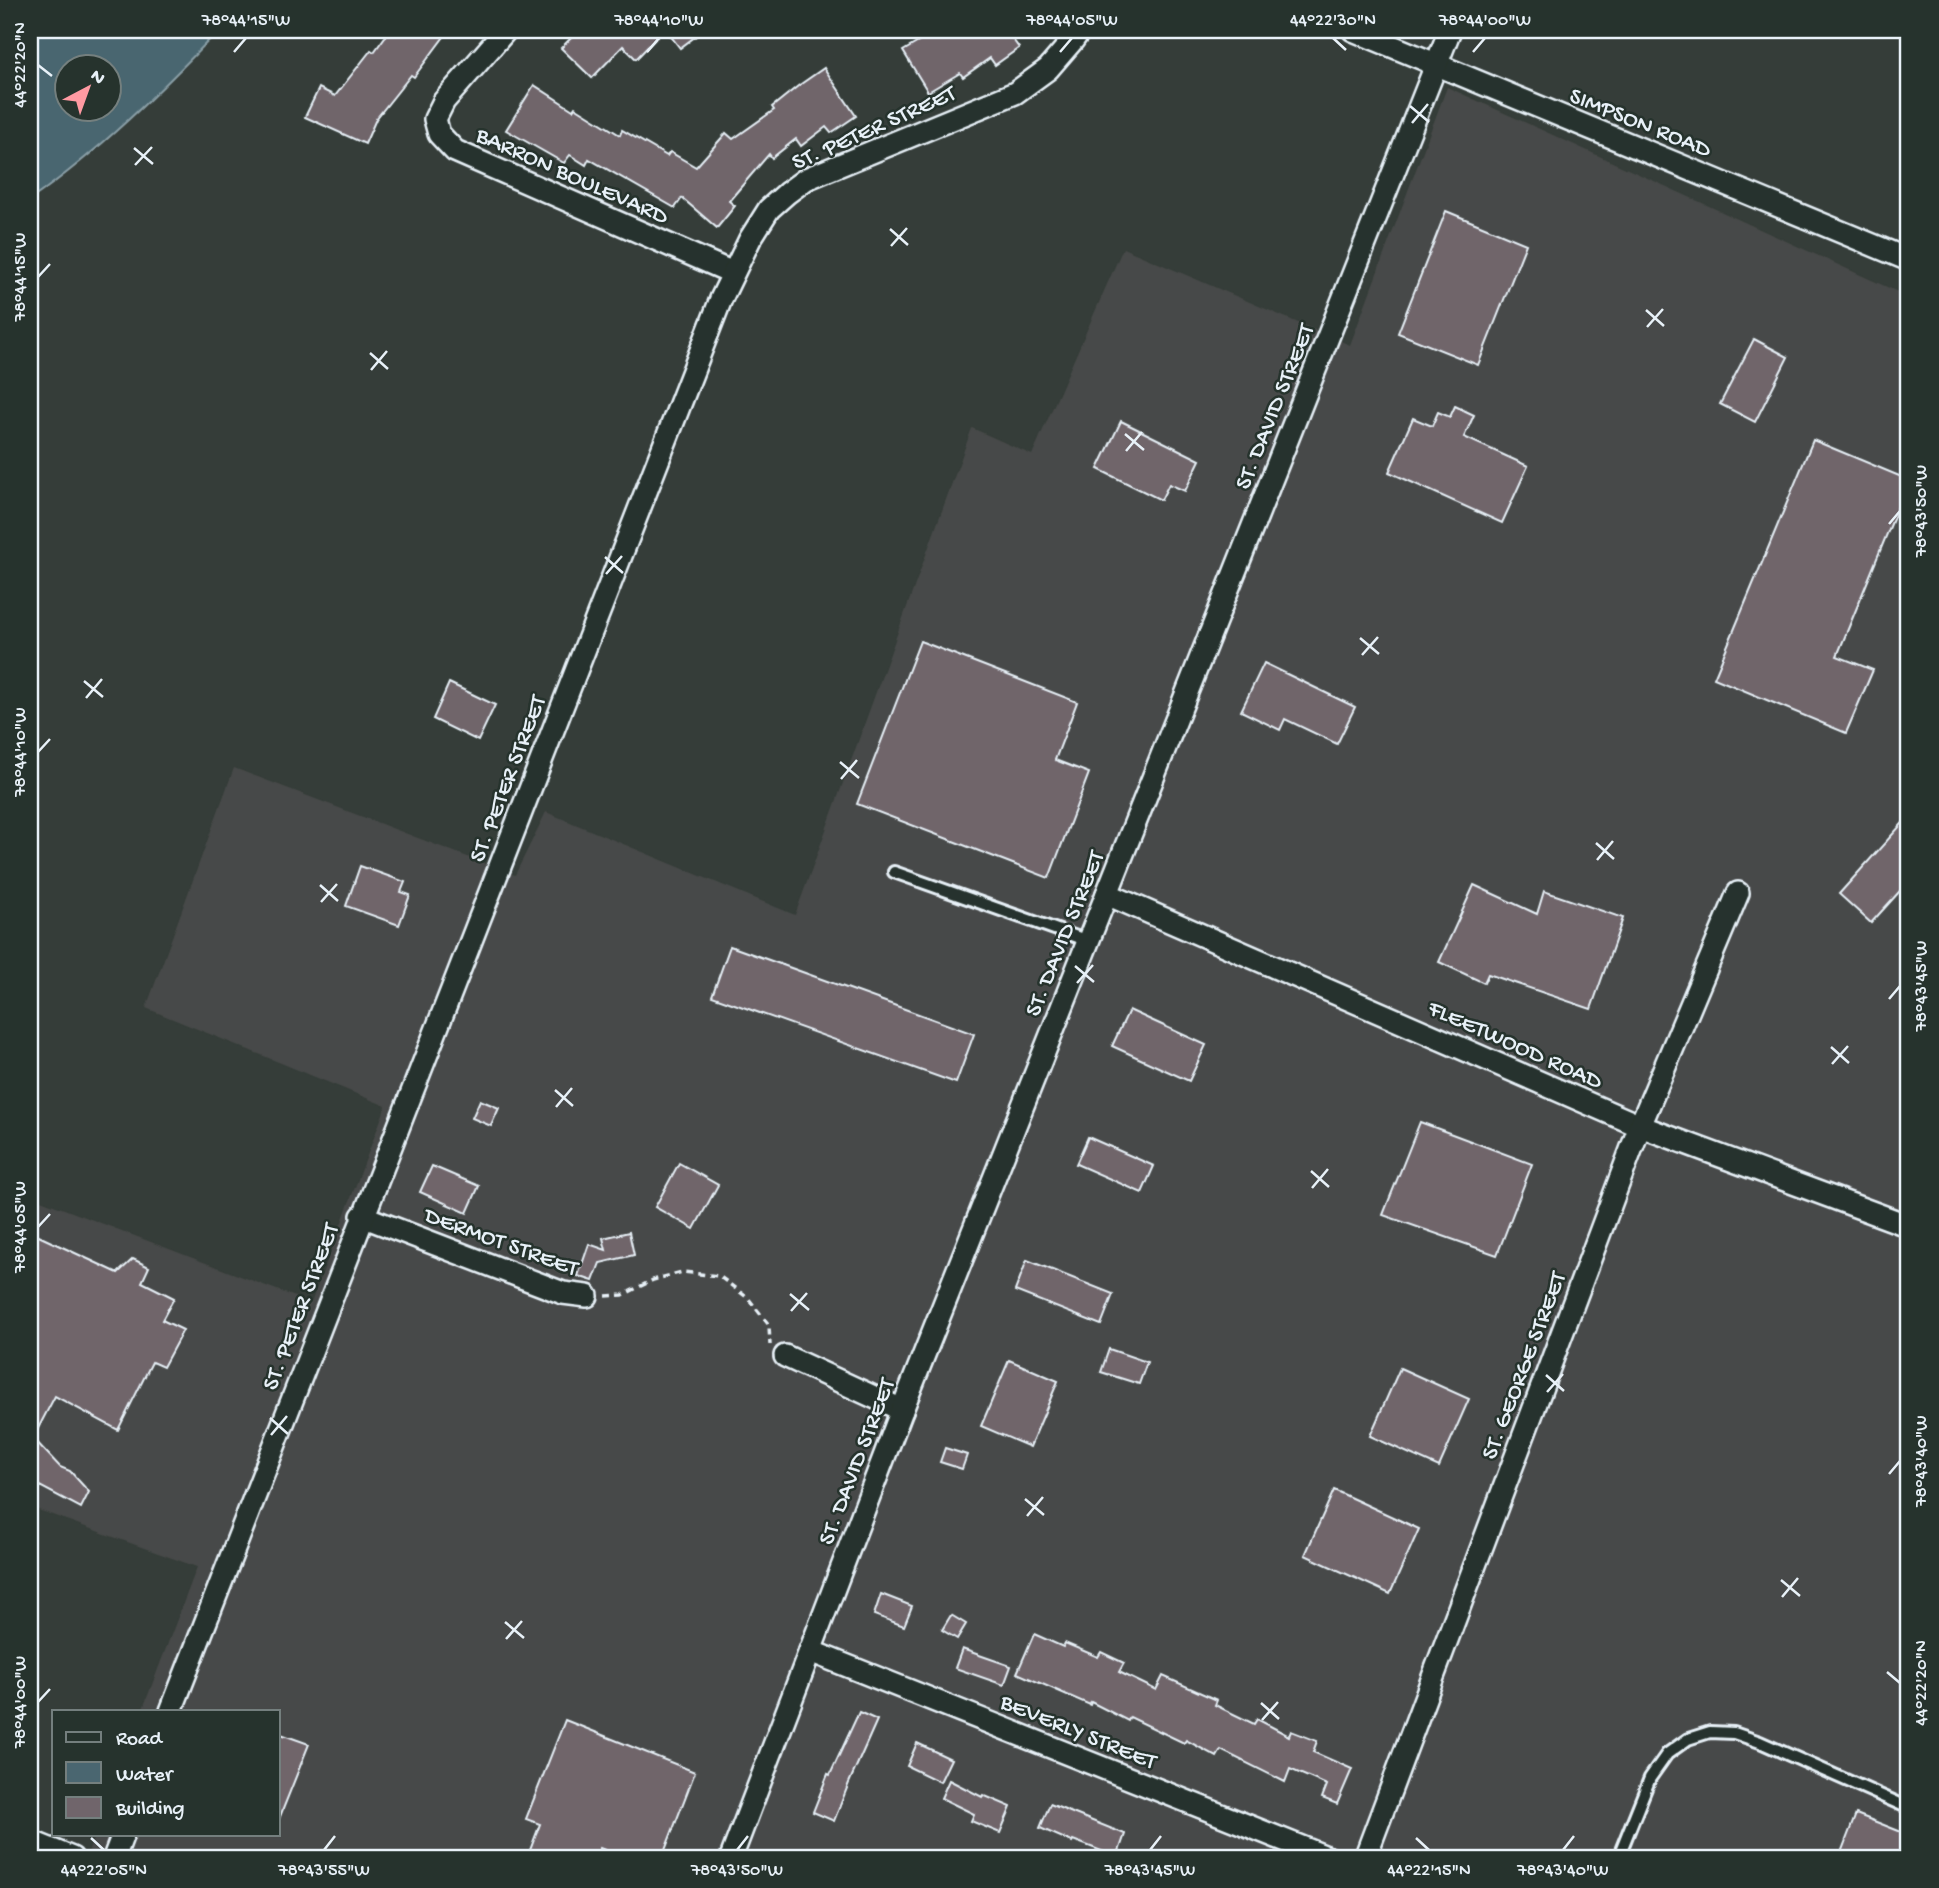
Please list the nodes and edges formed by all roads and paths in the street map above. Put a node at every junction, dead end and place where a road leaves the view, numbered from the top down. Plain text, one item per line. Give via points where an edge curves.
1 (506, 30) edge
2 (1080, 30) edge
3 (1353, 30) edge
4 (1450, 30) edge
5 (1436, 65) junction
6 (1909, 260) edge
7 (733, 273) junction
8 (894, 872) dead end
9 (1738, 893) dead end
10 (1107, 894) junction
11 (1088, 942) junction
12 (1640, 1126) junction
13 (362, 1216) junction
14 (1909, 1226) edge
15 (587, 1296) joint
16 (785, 1356) joint
17 (902, 1410) junction
18 (810, 1651) junction
19 (171, 1710) edge
20 (1909, 1808) edge
21 (122, 1836) edge
22 (30, 1841) edge
23 (72, 1858) edge
24 (114, 1858) edge
25 (731, 1858) edge
26 (1329, 1858) edge
27 (1364, 1858) edge
28 (1618, 1858) edge

1 - 7 street, BARRON BOULEVARD via 443,102 435,119 439,134 455,151
2 - 7 street, ST. PETER STREET via 1048,69 1015,93 806,179 769,209
3 - 5 street, SIMPSON ROAD
4 - 5 street, ST. DAVID STREET
5 - 6 street, SIMPSON ROAD
5 - 10 street, ST. DAVID STREET
7 - 13 street, ST. PETER STREET
8 - 11 lane
9 - 12 street, ST. GEORGE STREET
10 - 11 street, ST. DAVID STREET
10 - 12 street, FLEETWOOD ROAD
11 - 17 street, ST. DAVID STREET
12 - 14 street, FLEETWOOD ROAD
12 - 27 street, ST. GEORGE STREET
13 - 15 street, DERMOT STREET via 563,1293
13 - 19 street, ST. PETER STREET
15 - 16 path, DERMOT STREET via 623,1295 682,1272 719,1276 748,1298 769,1325 769,1345
16 - 17 street
17 - 18 street, ST. DAVID STREET
18 - 25 street, ST. DAVID STREET
18 - 26 street, BEVERLY STREET
20 - 28 lane via 1760,1742 1734,1733 1710,1732 1688,1739 1667,1754 1650,1777
21 - 24 street
22 - 23 street

